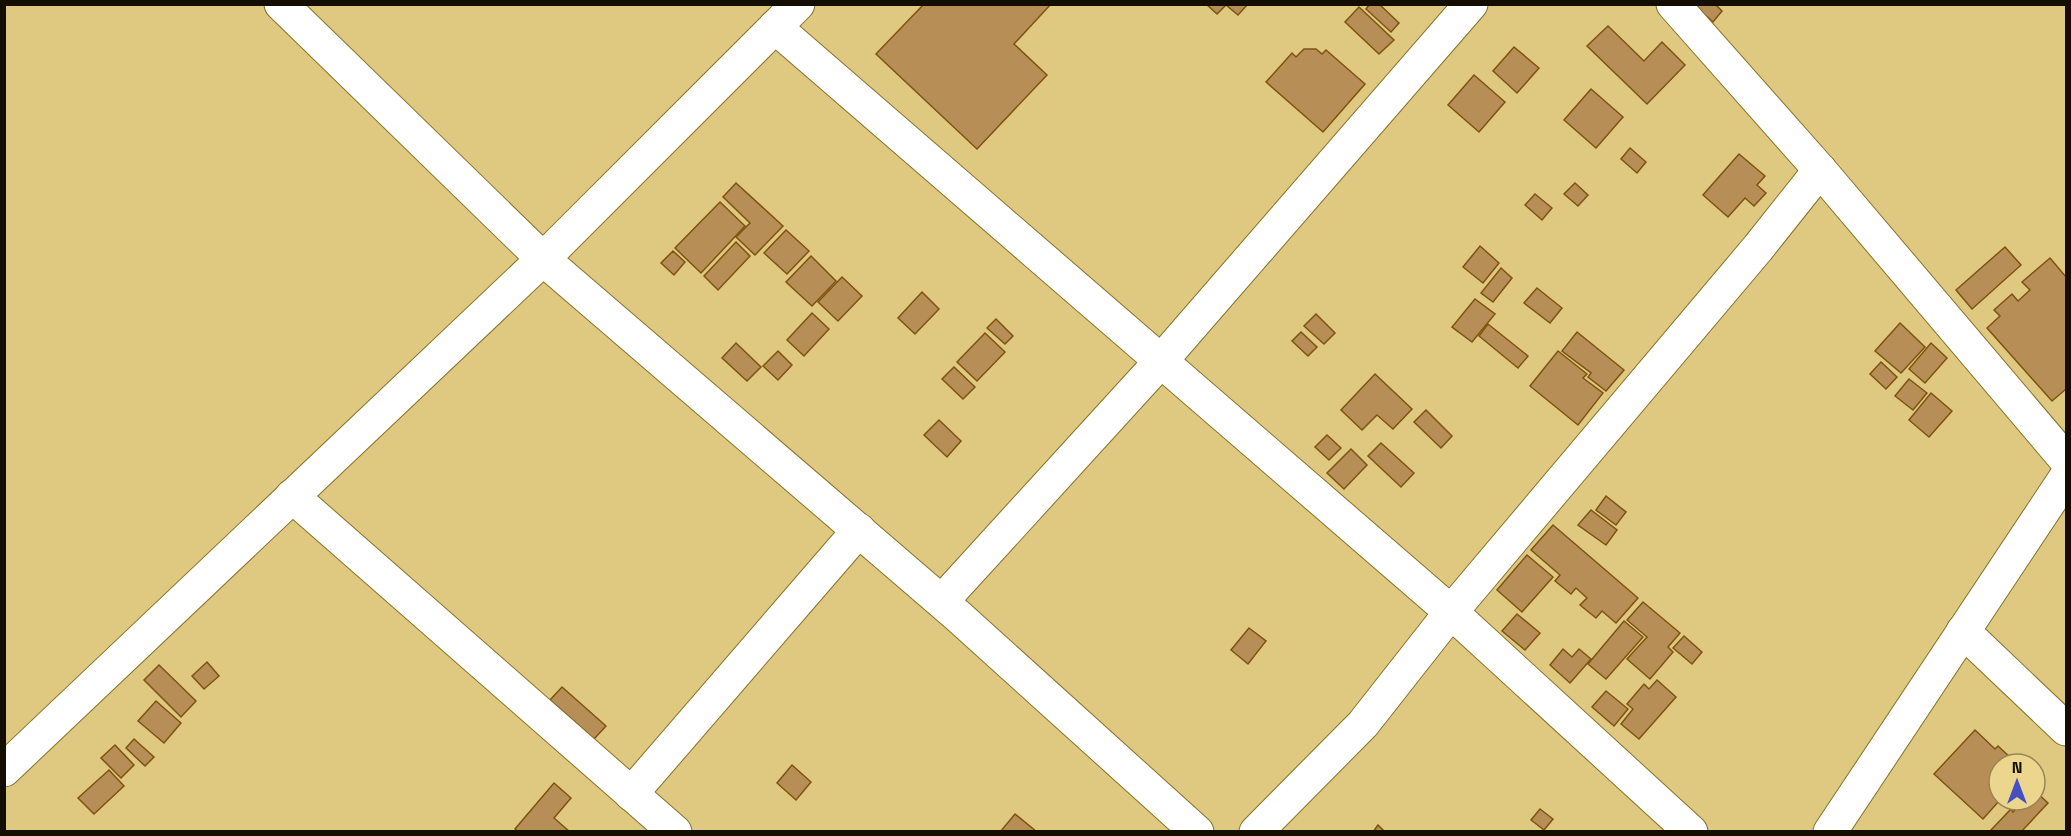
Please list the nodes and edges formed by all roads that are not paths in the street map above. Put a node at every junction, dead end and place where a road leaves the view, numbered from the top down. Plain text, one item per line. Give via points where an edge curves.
1 (281, 4) edge
2 (798, 4) edge
3 (1471, 4) edge
4 (1673, 4) edge
5 (775, 27) junction
6 (1820, 170) junction
7 (543, 259) junction
8 (1161, 361) junction
9 (2067, 459) edge
10 (2067, 477) edge
11 (292, 496) junction
12 (859, 530) junction
13 (942, 601) junction
14 (1451, 612) junction
15 (1963, 631) junction
16 (2067, 729) edge
17 (4, 770) edge
18 (631, 794) junction
19 (675, 831) edge
20 (1197, 831) edge
21 (1256, 831) edge
22 (1691, 831) edge
23 (1830, 831) edge

1 - 7 street
2 - 5 street
3 - 8 street
4 - 6 street
5 - 7 street
5 - 8 street
6 - 9 street
6 - 14 street
7 - 11 street
7 - 12 street
8 - 13 street
8 - 14 street
10 - 15 street
11 - 17 street
11 - 18 street
12 - 13 street
12 - 18 street
13 - 20 street
14 - 21 street via 1363,724
14 - 22 street
15 - 16 street
15 - 23 street
18 - 19 street

